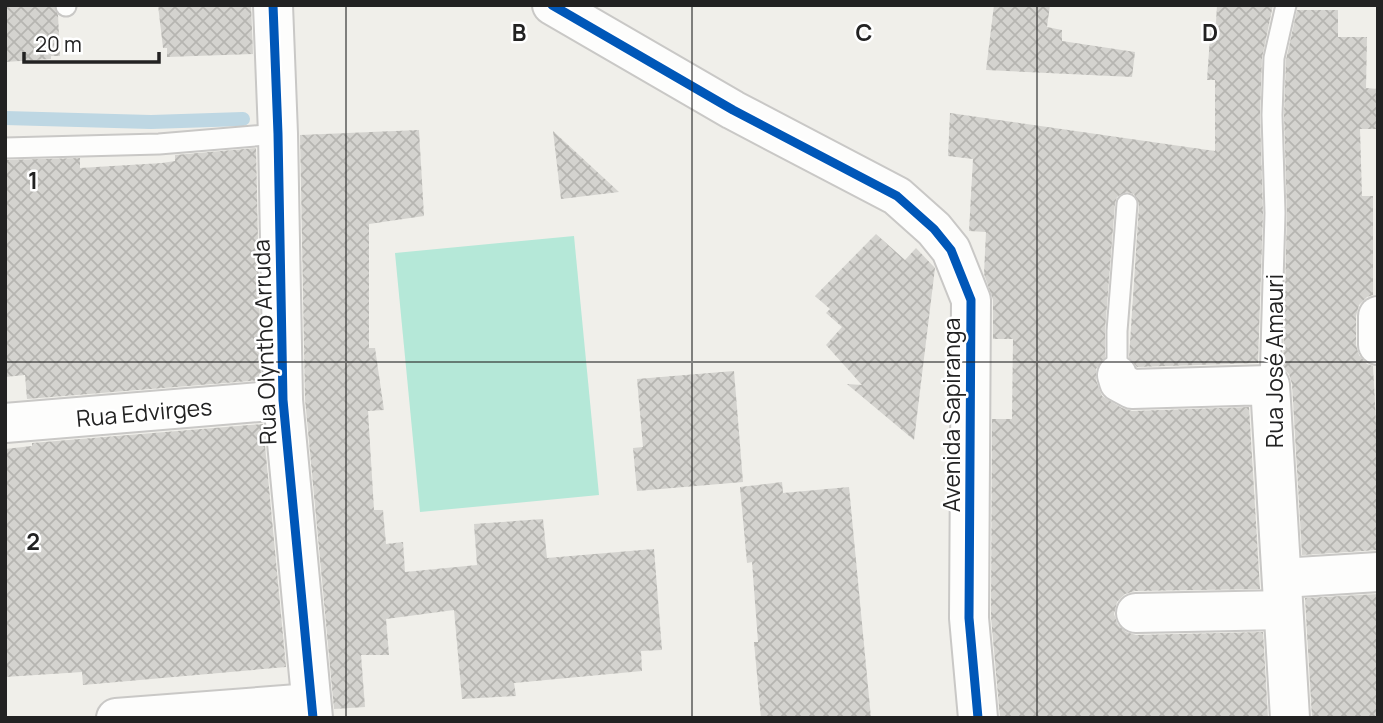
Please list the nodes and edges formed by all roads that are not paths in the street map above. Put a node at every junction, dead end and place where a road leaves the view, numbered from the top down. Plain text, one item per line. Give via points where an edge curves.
1 (274, 5) edge
2 (552, 5) edge
3 (1286, 5) edge
4 (278, 134) junction
5 (5, 148) edge
6 (1127, 204) dead end
7 (1378, 316) edge
8 (1378, 345) edge
9 (1117, 375) joint
10 (1270, 385) junction
11 (283, 400) junction
12 (5, 423) edge
13 (1378, 572) edge
14 (1283, 594) junction
15 (1136, 612) dead end
16 (312, 710) edge
17 (116, 718) edge
18 (978, 718) edge
19 (1290, 718) edge

1 - 4 street, Rua Olyntho Arruda
2 - 18 street, Avenida Sapiranga via 733,110 897,196 951,250 971,300 969,618
3 - 10 lane, Rua José Amauri via 1274,58
4 - 5 lane via 159,144
4 - 11 street, Rua Olyntho Arruda
6 - 9 lane
7 - 8 street
9 - 10 street via 1123,386 1132,389
10 - 14 street, Rua José Amauri
11 - 12 street, Rua Edvirges
11 - 16 street, Rua Olyntho Arruda
13 - 14 street
14 - 15 street
14 - 19 street, Rua José Amauri
16 - 17 street

